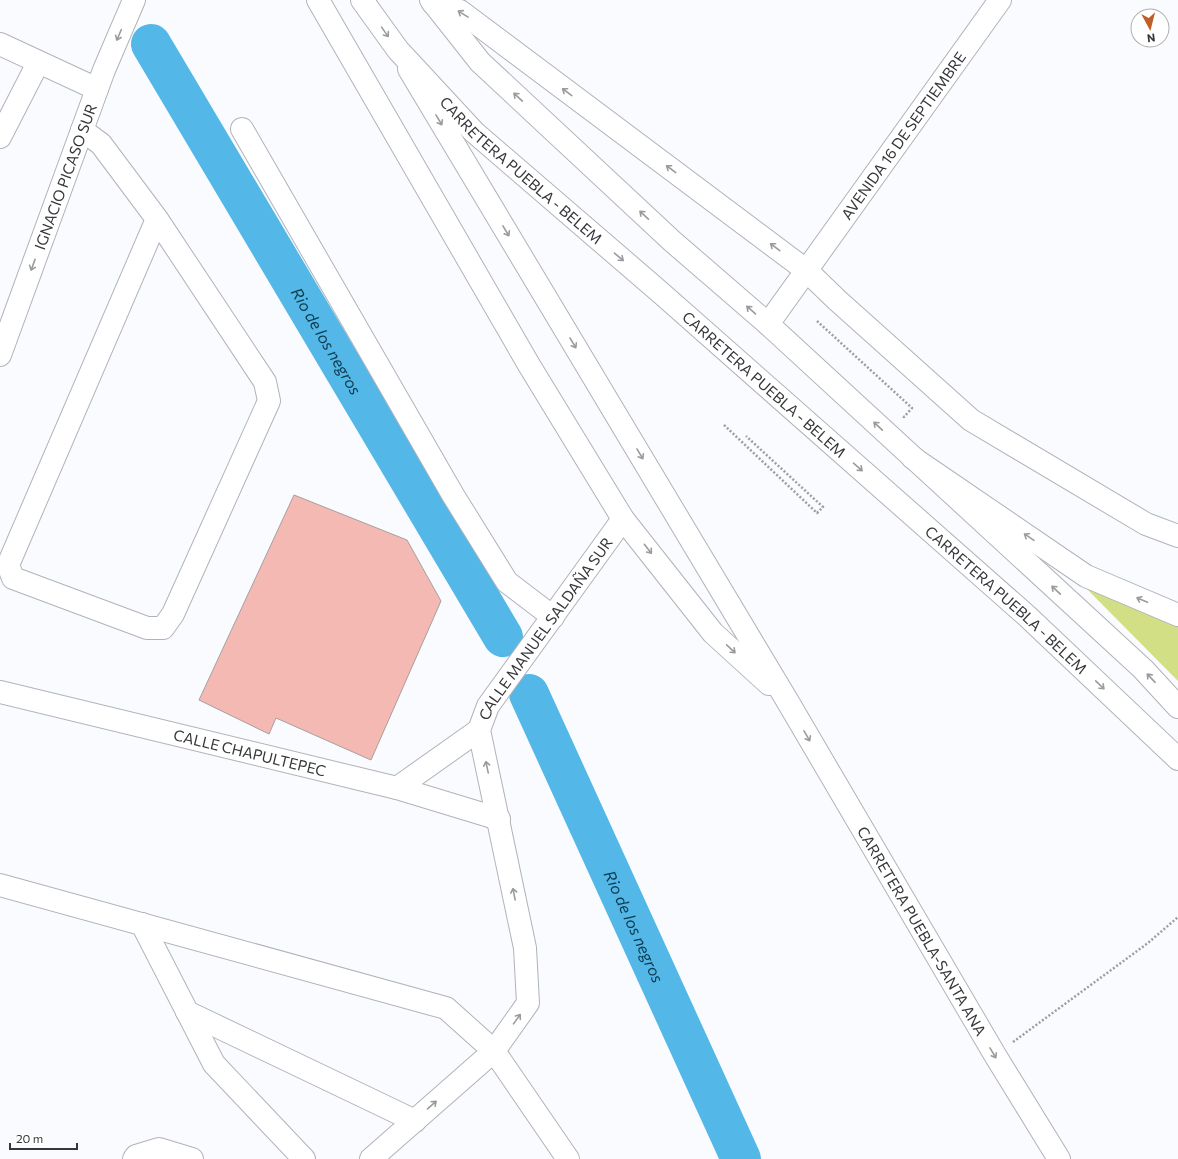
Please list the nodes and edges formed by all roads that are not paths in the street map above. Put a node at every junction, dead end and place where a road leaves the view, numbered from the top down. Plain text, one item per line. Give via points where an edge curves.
1 (134, 0) edge
2 (318, 0) edge
3 (362, 0) edge
4 (1000, 0) edge
5 (432, 2) edge
6 (0, 44) edge
7 (398, 50) junction
8 (38, 63) junction
9 (97, 89) junction
10 (242, 129) dead end
11 (82, 130) junction
12 (0, 137) edge
13 (157, 219) junction
14 (806, 270) junction
15 (768, 324) junction
16 (0, 355) edge
17 (913, 458) junction
18 (623, 519) junction
19 (1178, 536) edge
20 (1178, 615) edge
21 (553, 617) junction
22 (0, 692) edge
23 (788, 702) junction
24 (1178, 707) edge
25 (479, 730) junction
26 (1178, 759) edge
27 (397, 788) junction
28 (498, 819) junction
29 (0, 885) edge
30 (142, 924) junction
31 (187, 1012) junction
32 (494, 1051) junction
33 (414, 1121) junction
34 (134, 1159) edge
35 (192, 1159) edge
36 (304, 1159) edge
37 (371, 1159) edge
38 (568, 1159) edge
39 (1058, 1159) edge

1 -> 9 main road, IGNACIO PICASO SUR
2 - 18 main road via 529,365
3 -> 7 main road, CARRETERA PUEBLA - BELEM
4 - 14 main road, AVENIDA 16 DE SEPTIEMBRE
14 -> 5 main road via 460,12
15 -> 5 main road via 672,241 480,62
6 - 8 main road
7 -> 23 main road, CARRETERA PUEBLA-SANTA ANA
7 -> 26 main road, CARRETERA PUEBLA - BELEM via 474,132 661,293 1027,616
8 - 9 main road
8 - 12 main road
9 - 11 main road, IGNACIO PICASO SUR
10 - 21 main road via 453,494 507,582
11 - 13 main road via 101,144
11 -> 16 main road, IGNACIO PICASO SUR
13 - 13 main road via 265,382 269,400 173,614 163,628 147,628 13,578 8,565
14 - 15 main road, AVENIDA 16 DE SEPTIEMBRE
14 - 19 main road via 971,420 1146,524
17 -> 15 main road
20 -> 17 main road via 1086,576
24 -> 17 main road via 1143,669
18 - 21 main road, CALLE MANUEL SALDAÑA SUR
18 -> 23 main road, CALLE MANUEL SALDAÑA SUR via 713,633
21 - 25 main road, CALLE MANUEL SALDAÑA SUR via 488,706
22 - 27 main road, CALLE CHAPULTEPEC
23 -> 39 main road, CARRETERA PUEBLA-SANTA ANA
25 - 27 main road
28 -> 25 main road, CALLE MANUEL SALDAÑA SUR
27 - 28 main road, CALLE CHAPULTEPEC
32 -> 28 main road, CALLE MANUEL SALDAÑA SUR via 528,1003 525,948
29 - 30 main road
30 - 31 main road
30 - 32 main road via 446,1008
31 - 33 main road
31 - 36 main road via 214,1064
33 -> 32 main road, CALLE MANUEL SALDAÑA SUR
32 - 38 main road
33 - 37 main road, CALLE MANUEL SALDAÑA SUR
34 - 35 main road via 136,1156 159,1149

